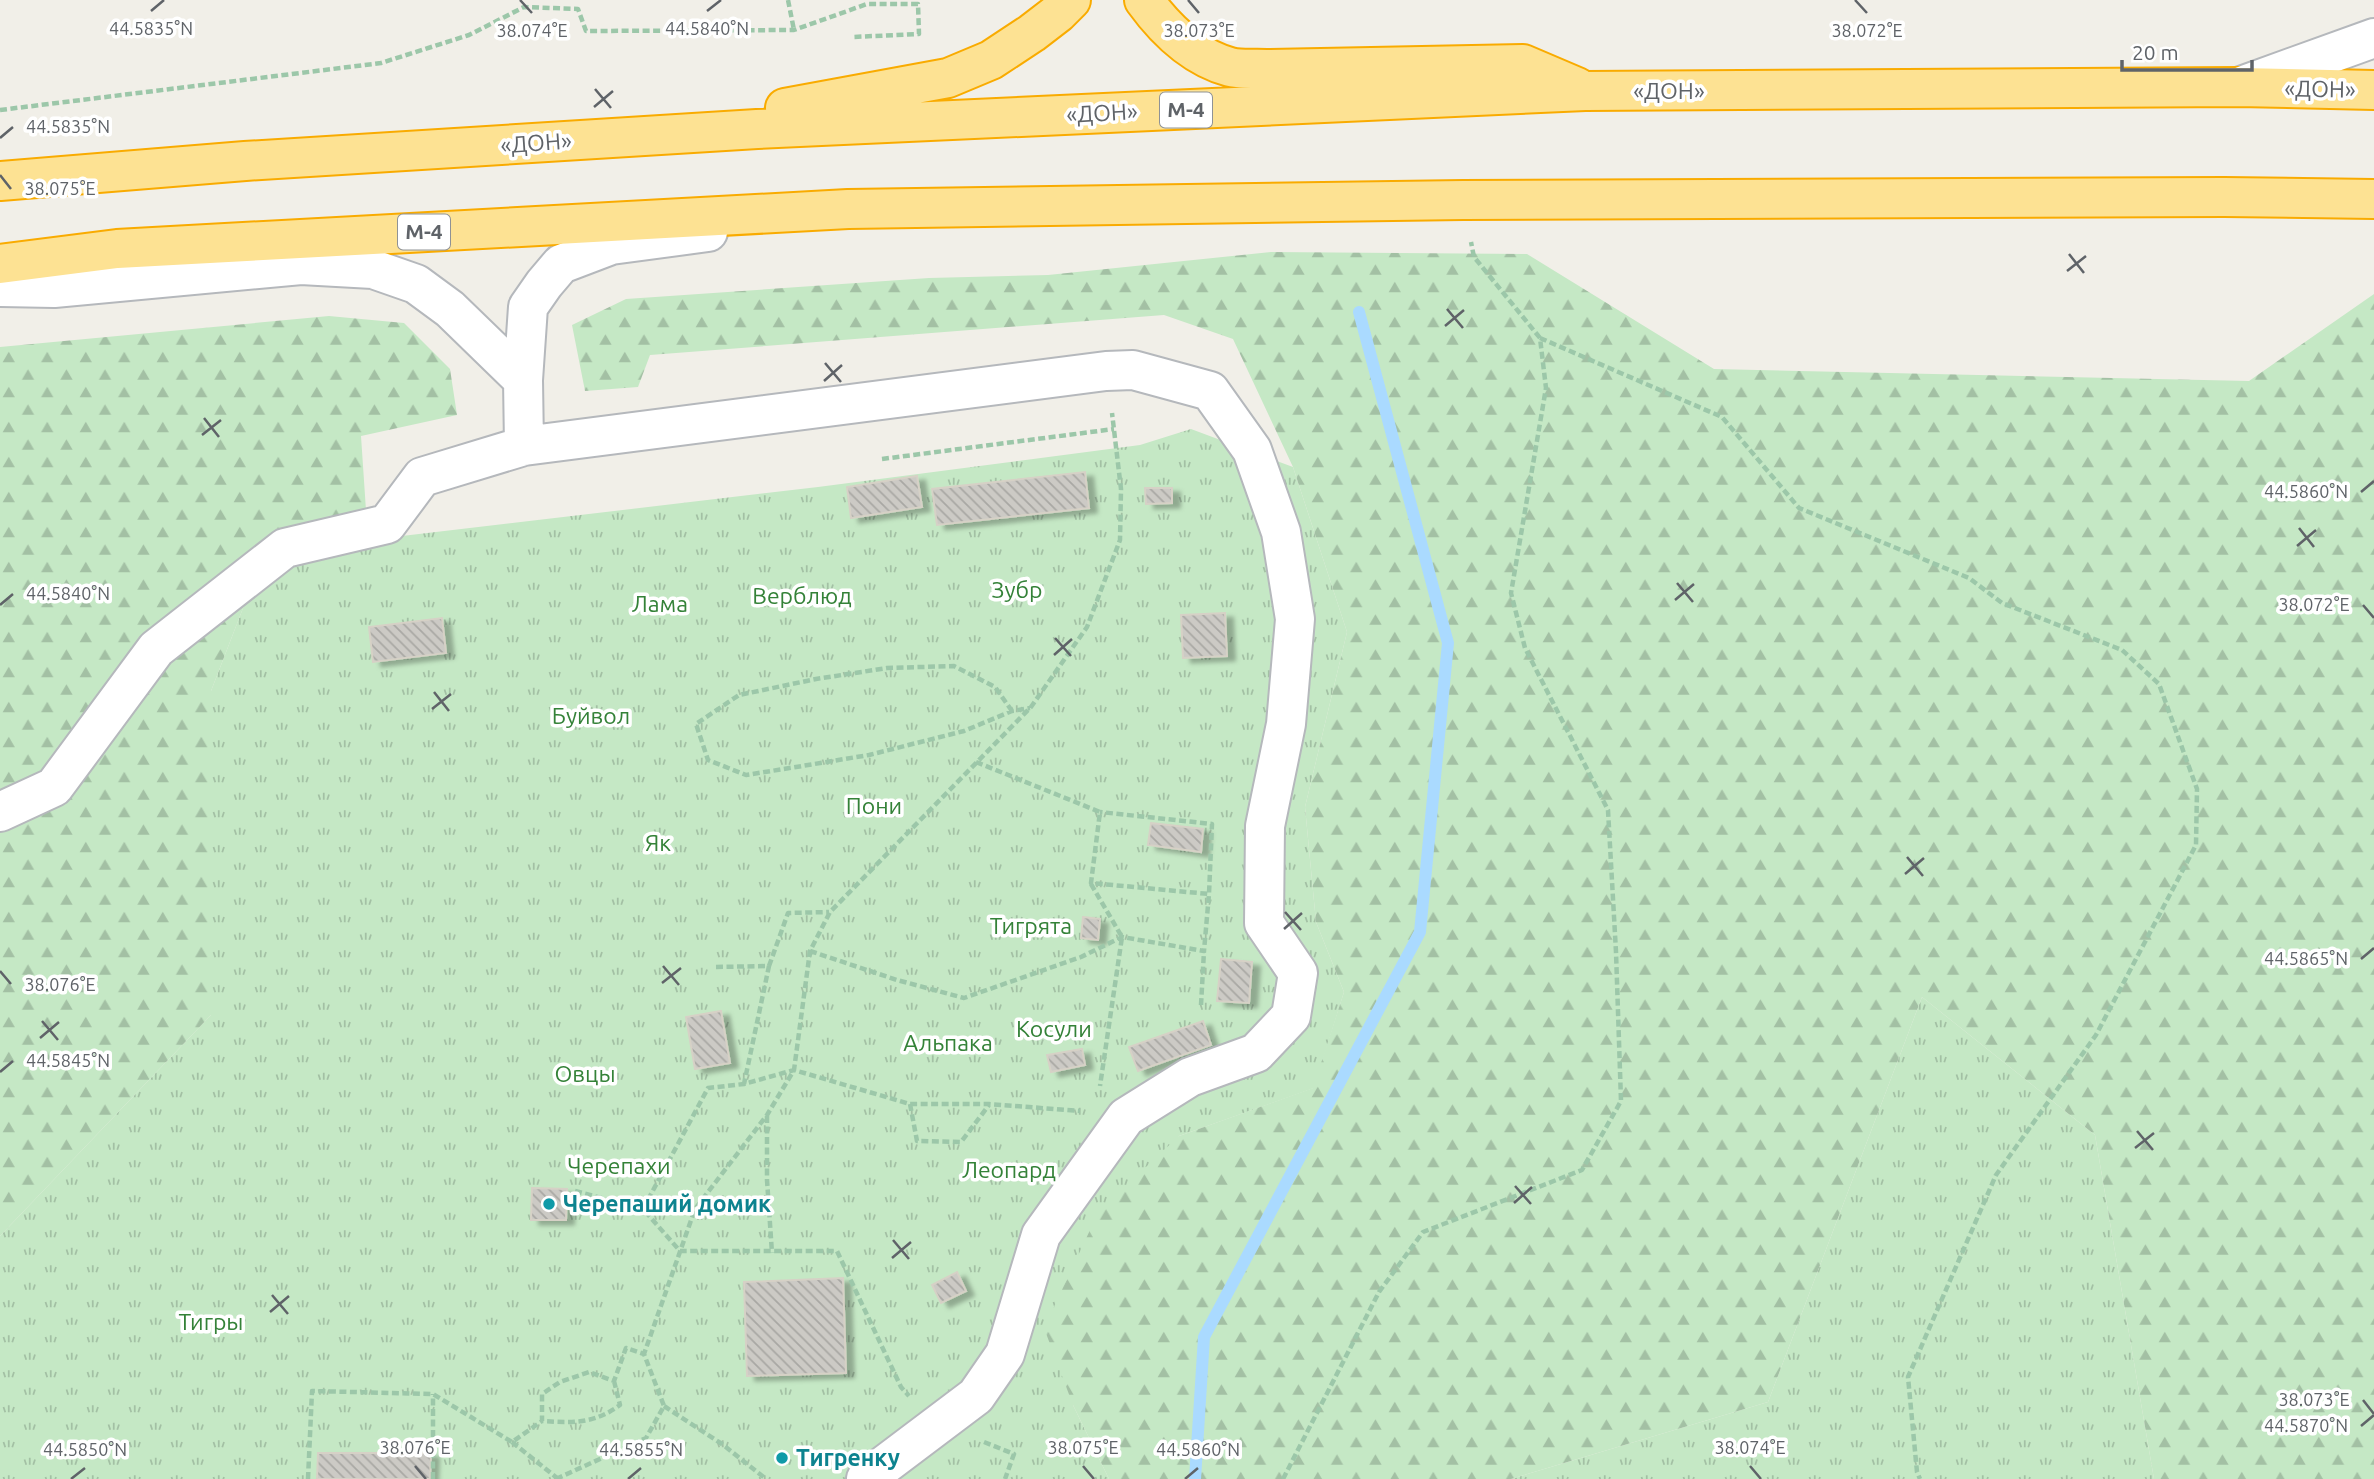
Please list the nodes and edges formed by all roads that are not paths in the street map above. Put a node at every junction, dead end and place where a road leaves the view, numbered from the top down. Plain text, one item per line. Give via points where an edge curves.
1 (1071, 0) edge
2 (1144, 0) edge
3 (2374, 38) edge
4 (2239, 87) junction
5 (2374, 90) edge
6 (1585, 91) junction
7 (757, 129) junction
8 (0, 181) edge
9 (2374, 199) edge
10 (848, 209) junction
11 (0, 264) edge
12 (0, 287) edge
13 (523, 380) junction
14 (524, 446) junction
15 (0, 812) edge
16 (866, 1479) edge

1 - 7 highway via 991,60 948,78 782,109
2 - 6 highway via 1180,41 1230,67 1523,64
3 - 4 lane
4 - 5 highway, «ДОН» / М-4
4 - 6 highway, «ДОН» / М-4
6 - 7 highway, «ДОН» / М-4
7 - 8 highway, «ДОН» / М-4
9 - 10 highway, М-4 via 1463,200
10 - 11 highway, М-4 via 117,249
10 - 13 lane via 611,245 561,264 528,307
12 - 13 lane via 54,288 301,264 373,269 416,284 450,309
13 - 14 lane
14 - 15 lane via 422,477 387,524 285,548 156,649 54,787
14 - 16 lane via 1133,370 1210,391 1252,450 1281,532 1295,620 1286,724 1265,826 1264,923 1297,973 1291,1016 1256,1053 1111,1114 1041,1235 1005,1354 976,1395

